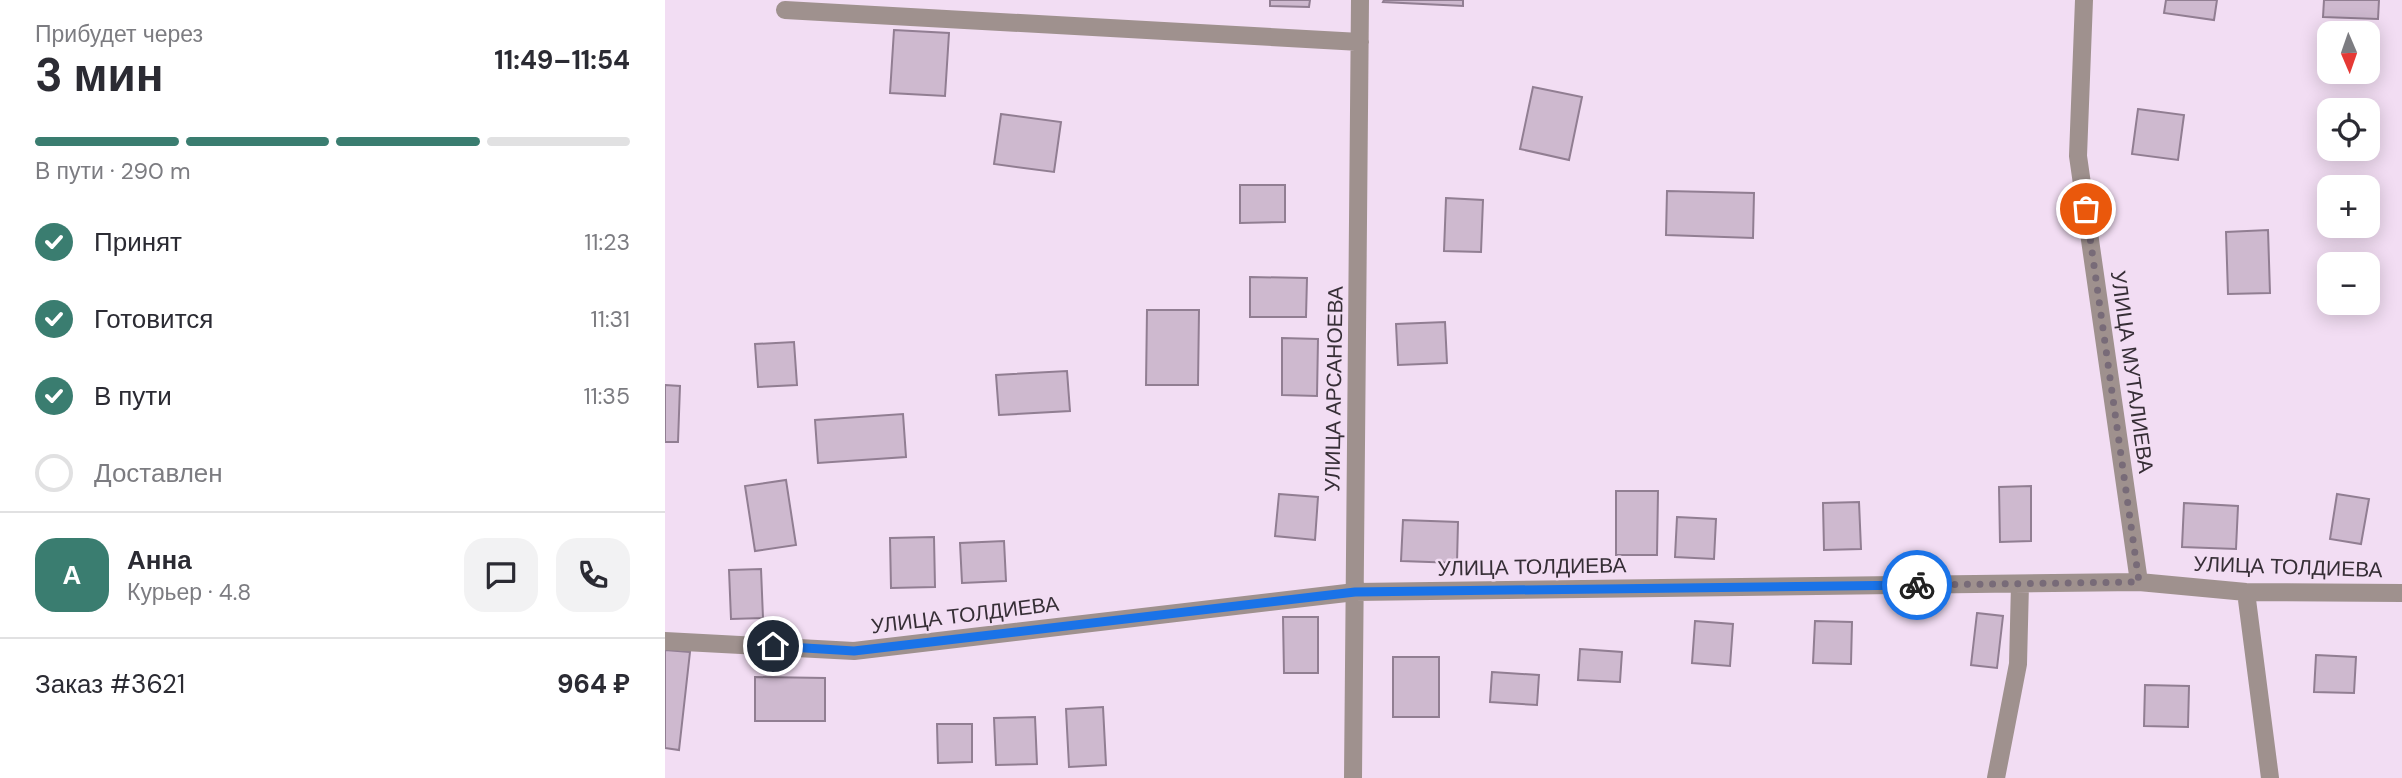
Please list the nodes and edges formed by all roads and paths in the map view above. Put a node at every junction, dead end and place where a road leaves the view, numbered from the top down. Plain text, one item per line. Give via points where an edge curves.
1 (1360, 0) edge
2 (2084, 0) edge
3 (785, 9) dead end
4 (1360, 42) junction
5 (2139, 582) junction
6 (2020, 584) junction
7 (1355, 592) junction
8 (2246, 592) junction
9 (2402, 593) edge
10 (665, 641) edge
11 (1353, 778) edge
12 (1996, 778) edge
13 (2270, 778) edge

1 - 4 street, УЛИЦА АРСАНОЕВА
2 - 5 street, УЛИЦА МУТАЛИЕВА via 2078,156
3 - 4 street
4 - 7 street, УЛИЦА АРСАНОЕВА
5 - 6 street, УЛИЦА ТОЛДИЕВА
5 - 8 street, УЛИЦА ТОЛДИЕВА
6 - 7 street, УЛИЦА ТОЛДИЕВА
6 - 12 street via 2018,664
7 - 10 street, УЛИЦА ТОЛДИЕВА via 854,651
7 - 11 street, УЛИЦА АРСАНОЕВА
8 - 9 street, УЛИЦА ТОЛДИЕВА
8 - 13 street

